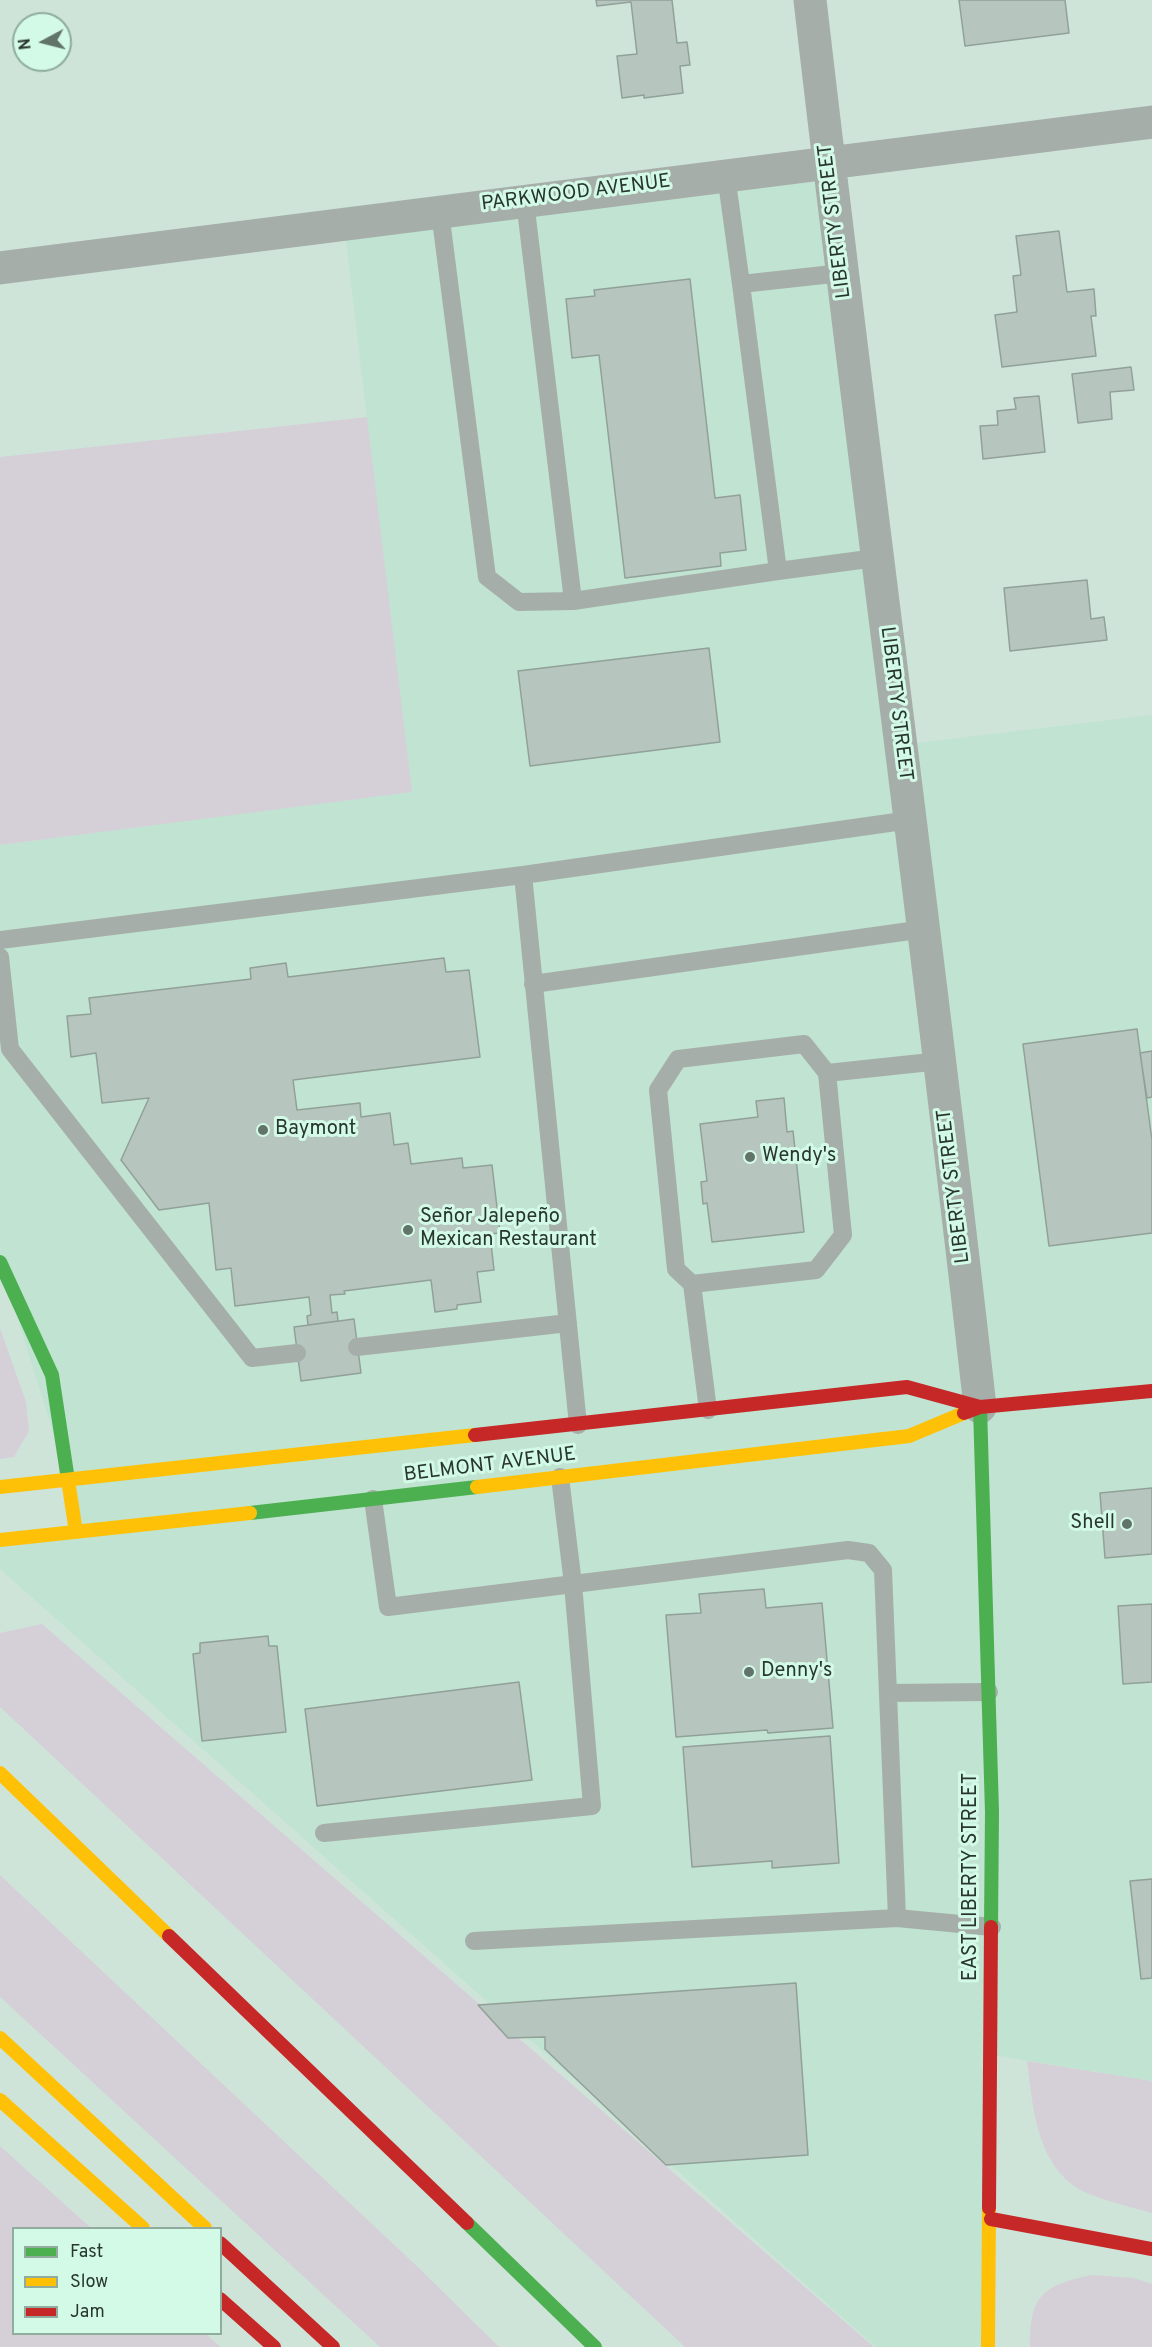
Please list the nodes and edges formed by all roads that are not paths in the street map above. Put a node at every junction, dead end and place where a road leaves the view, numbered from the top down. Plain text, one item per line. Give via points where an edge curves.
1 (810, 0) edge
2 (1152, 122) edge
3 (828, 162) junction
4 (726, 175) junction
5 (525, 201) junction
6 (440, 212) junction
7 (0, 268) edge
8 (842, 273) junction
9 (741, 284) junction
10 (876, 558) junction
11 (778, 571) junction
12 (573, 600) junction
13 (910, 820) junction
14 (523, 875) junction
15 (924, 929) junction
16 (0, 940) edge
17 (0, 957) edge
18 (533, 984) junction
19 (940, 1060) junction
20 (827, 1073) junction
21 (0, 1262) edge
22 (692, 1284) junction
23 (568, 1323) junction
24 (357, 1347) dead end
25 (297, 1353) dead end
26 (1152, 1391) edge
27 (980, 1407) junction
28 (708, 1410) junction
29 (578, 1425) junction
30 (560, 1477) junction
31 (68, 1480) junction
32 (0, 1487) edge
33 (373, 1499) junction
34 (75, 1533) junction
35 (0, 1540) edge
36 (573, 1584) junction
37 (989, 1692) junction
38 (888, 1693) junction
39 (0, 1773) edge
40 (324, 1833) dead end
41 (897, 1918) junction
42 (992, 1926) junction
43 (474, 1941) dead end
44 (0, 2038) edge
45 (0, 2100) edge
46 (991, 2219) junction
47 (141, 2227) edge
48 (203, 2227) edge
49 (222, 2245) edge
50 (1152, 2249) edge
51 (222, 2301) edge
52 (274, 2347) edge
53 (333, 2347) edge
54 (595, 2347) edge
55 (988, 2347) edge

1 - 3 street, LIBERTY STREET
2 - 3 street, PARKWOOD AVENUE
3 - 4 street, PARKWOOD AVENUE
3 - 8 street, LIBERTY STREET
4 - 5 street, PARKWOOD AVENUE
4 - 9 lane
5 - 6 street, PARKWOOD AVENUE
5 - 12 lane
6 - 7 street, PARKWOOD AVENUE
6 - 12 lane via 487,578 519,602
8 - 9 lane
8 - 10 street, LIBERTY STREET
9 - 11 lane
10 - 11 lane
10 - 13 street, LIBERTY STREET
11 - 12 lane
13 - 14 lane
13 - 15 street, LIBERTY STREET
14 - 16 lane
14 - 18 lane
15 - 18 lane
15 - 19 street, LIBERTY STREET
17 - 25 lane via 10,1049 252,1358
18 - 23 lane
19 - 20 lane
19 - 27 street, LIBERTY STREET
20 - 22 lane via 843,1235 816,1270
20 - 22 lane via 804,1044 678,1059 658,1090 676,1269
21 - 31 main road via 52,1375
22 - 28 lane
23 - 24 lane
23 - 29 lane
26 - 27 main road, BELMONT AVENUE
27 - 28 main road, BELMONT AVENUE via 907,1387
27 - 30 main road, BELMONT AVENUE via 909,1436
27 - 37 main road, EAST LIBERTY STREET
28 - 29 main road, BELMONT AVENUE
29 - 31 main road, BELMONT AVENUE
30 - 33 main road, BELMONT AVENUE
30 - 36 lane
31 - 32 main road, BELMONT AVENUE
31 - 34 main road
33 - 34 main road, BELMONT AVENUE
33 - 36 lane via 388,1607
34 - 35 main road, BELMONT AVENUE
36 - 38 lane via 848,1550 869,1553 883,1570
36 - 40 lane via 592,1806
37 - 38 lane
37 - 42 main road, EAST LIBERTY STREET
38 - 41 lane
39 - 54 main road
41 - 42 lane
41 - 43 lane
42 - 46 main road, EAST LIBERTY STREET
44 - 48 main road
45 - 47 main road
46 - 50 main road
46 - 55 main road, EAST LIBERTY STREET
49 - 53 main road
51 - 52 main road

